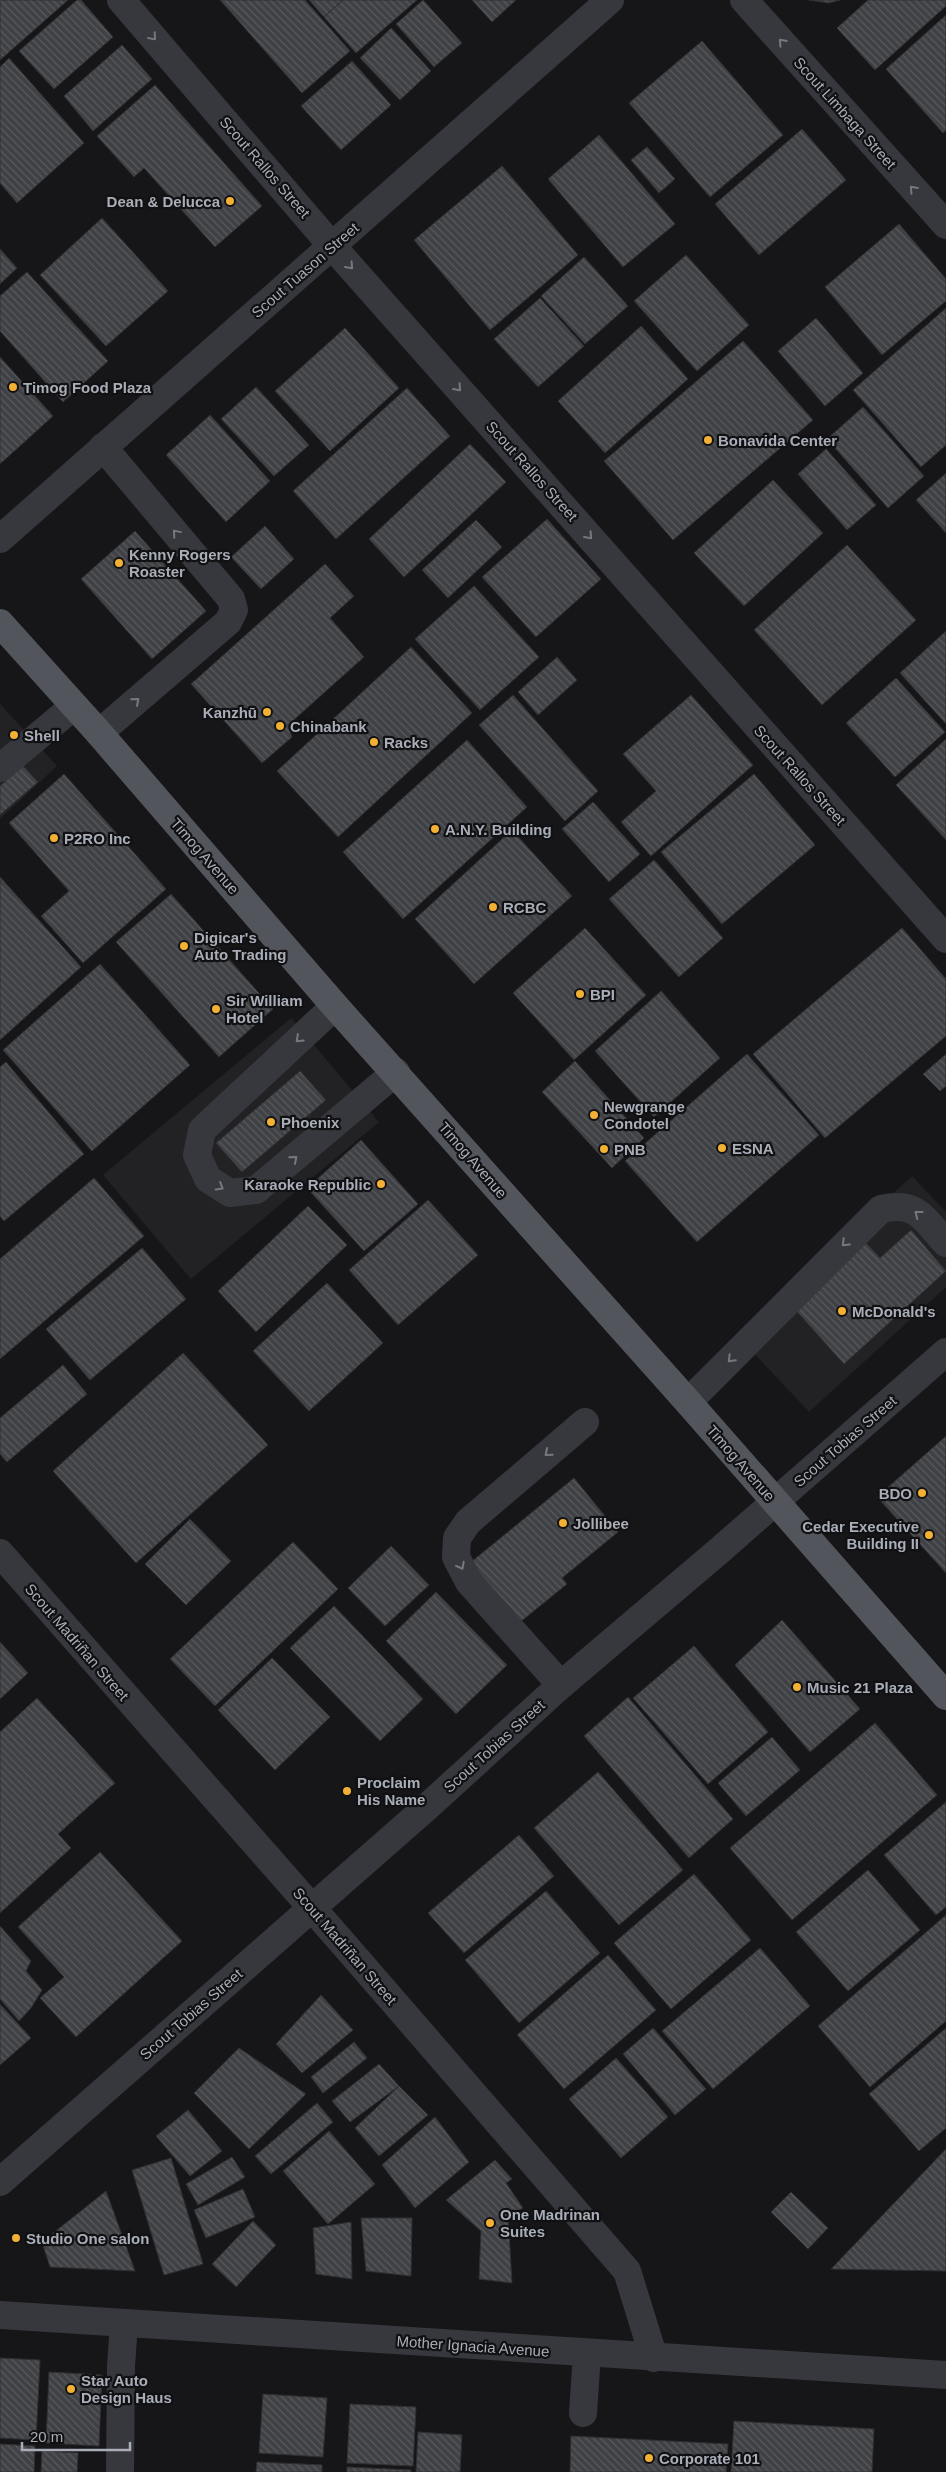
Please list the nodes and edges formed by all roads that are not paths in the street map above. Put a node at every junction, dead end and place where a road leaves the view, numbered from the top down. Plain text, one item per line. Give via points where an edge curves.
1 (122, 0) edge
2 (610, 0) edge
3 (744, 0) edge
4 (946, 225) edge
5 (332, 246) junction
6 (103, 447) junction
7 (0, 539) edge
8 (2, 629) edge
9 (74, 706) junction
10 (99, 733) junction
11 (0, 768) edge
12 (946, 939) edge
13 (334, 1006) junction
14 (396, 1072) junction
15 (946, 1242) edge
16 (946, 1352) edge
17 (688, 1402) junction
18 (585, 1422) dead end
19 (775, 1502) junction
20 (0, 1553) edge
21 (561, 1685) junction
22 (946, 1696) edge
23 (312, 1908) junction
24 (0, 2182) edge
25 (0, 2315) edge
26 (124, 2323) junction
27 (587, 2354) junction
28 (654, 2358) junction
29 (946, 2375) edge
30 (583, 2413) dead end
31 (120, 2472) edge

1 -> 5 street, Scout Rallos Street
2 - 5 street, Scout Tuason Street
4 -> 3 street, Scout Limbaga Street
5 - 6 street, Scout Tuason Street
5 -> 12 street, Scout Rallos Street
6 - 7 street, Scout Tuason Street
10 -> 6 street via 228,622 234,610 232,599
8 - 9 main road, Timog Avenue
9 - 10 main road, Timog Avenue
9 - 11 street
10 - 13 main road, Timog Avenue
13 - 14 main road, Timog Avenue
13 -> 14 street via 202,1130 197,1155 208,1179 230,1193 256,1190
14 - 17 main road, Timog Avenue
15 -> 17 street via 916,1211 899,1205 880,1209
16 - 19 street, Scout Tobias Street
17 - 19 main road, Timog Avenue
18 -> 21 street via 468,1522 457,1538 456,1557 469,1582
19 - 21 street, Scout Tobias Street
19 - 22 main road, Timog Avenue
20 - 23 street, Scout Madriñan Street
21 - 23 street, Scout Tobias Street
23 - 24 street, Scout Tobias Street
23 - 28 street, Scout Madriñan Street via 627,2270
25 - 26 street, Mother Ignacia Avenue
26 - 27 street, Mother Ignacia Avenue
26 - 31 street
27 - 28 street, Mother Ignacia Avenue
27 - 30 street
28 - 29 street, Mother Ignacia Avenue

